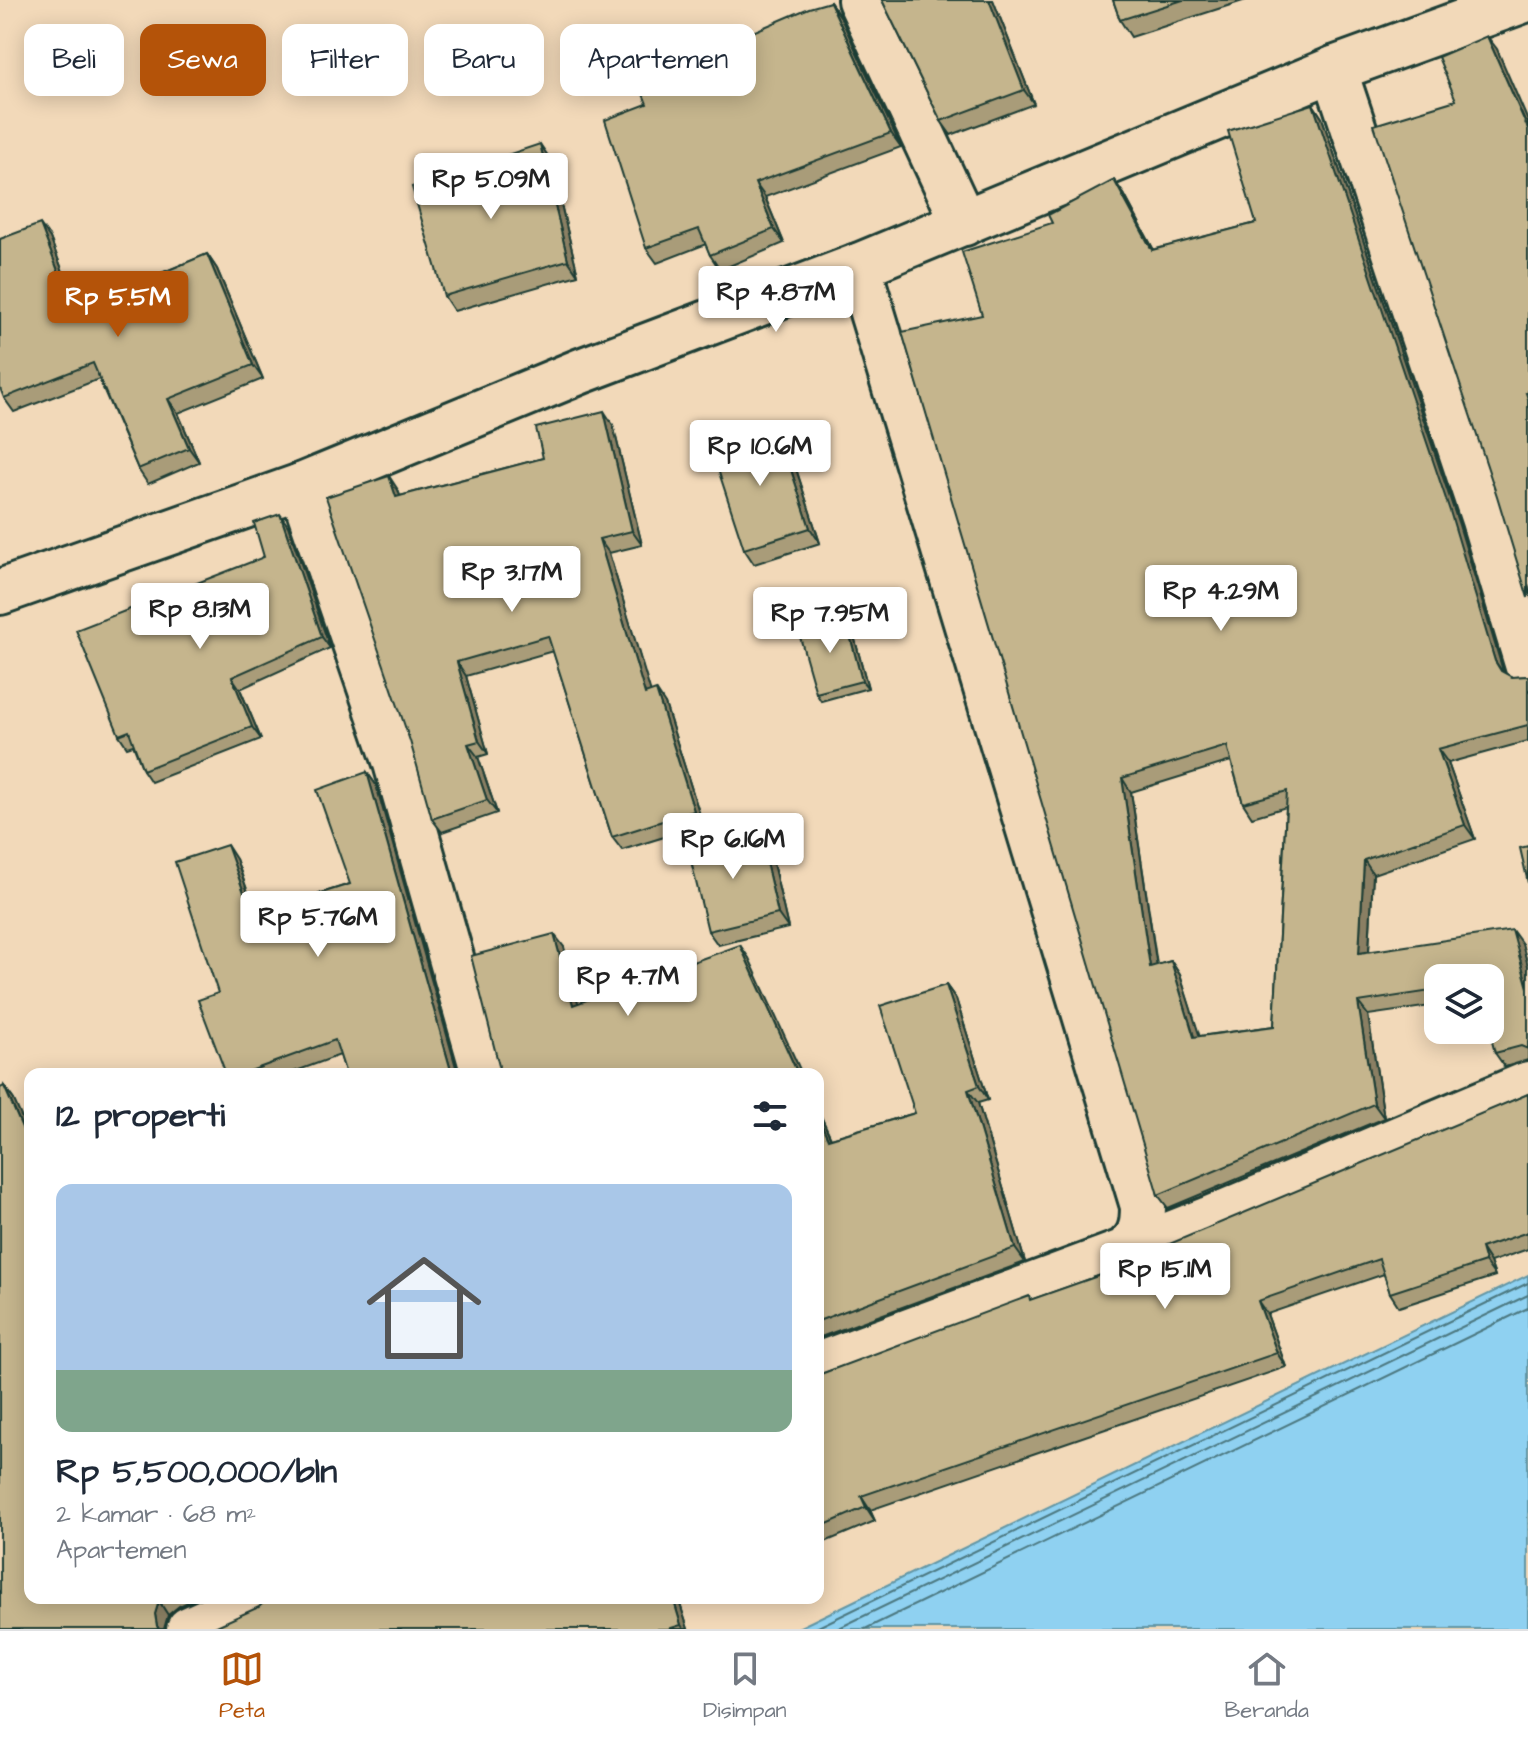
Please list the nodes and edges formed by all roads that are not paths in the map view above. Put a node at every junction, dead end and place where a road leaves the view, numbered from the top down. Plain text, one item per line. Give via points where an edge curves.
1 (860, 0) edge
2 (1524, 0) edge
3 (1334, 69) junction
4 (964, 223) junction
5 (858, 266) junction
6 (301, 486) junction
7 (0, 592) edge
8 (1528, 667) edge
9 (482, 1068) edge
10 (1528, 1084) edge
11 (1137, 1241) junction
12 (824, 1363) edge
13 (245, 1604) edge
14 (189, 1629) edge

1 - 4 street
2 - 3 street
3 - 4 street
3 - 8 street
4 - 5 street
5 - 6 street via 581,371
5 - 11 street via 1143,1206
6 - 7 street
6 - 9 street via 396,763
10 - 11 street via 1209,1219 1156,1240
11 - 12 street via 1123,1252
13 - 14 street

